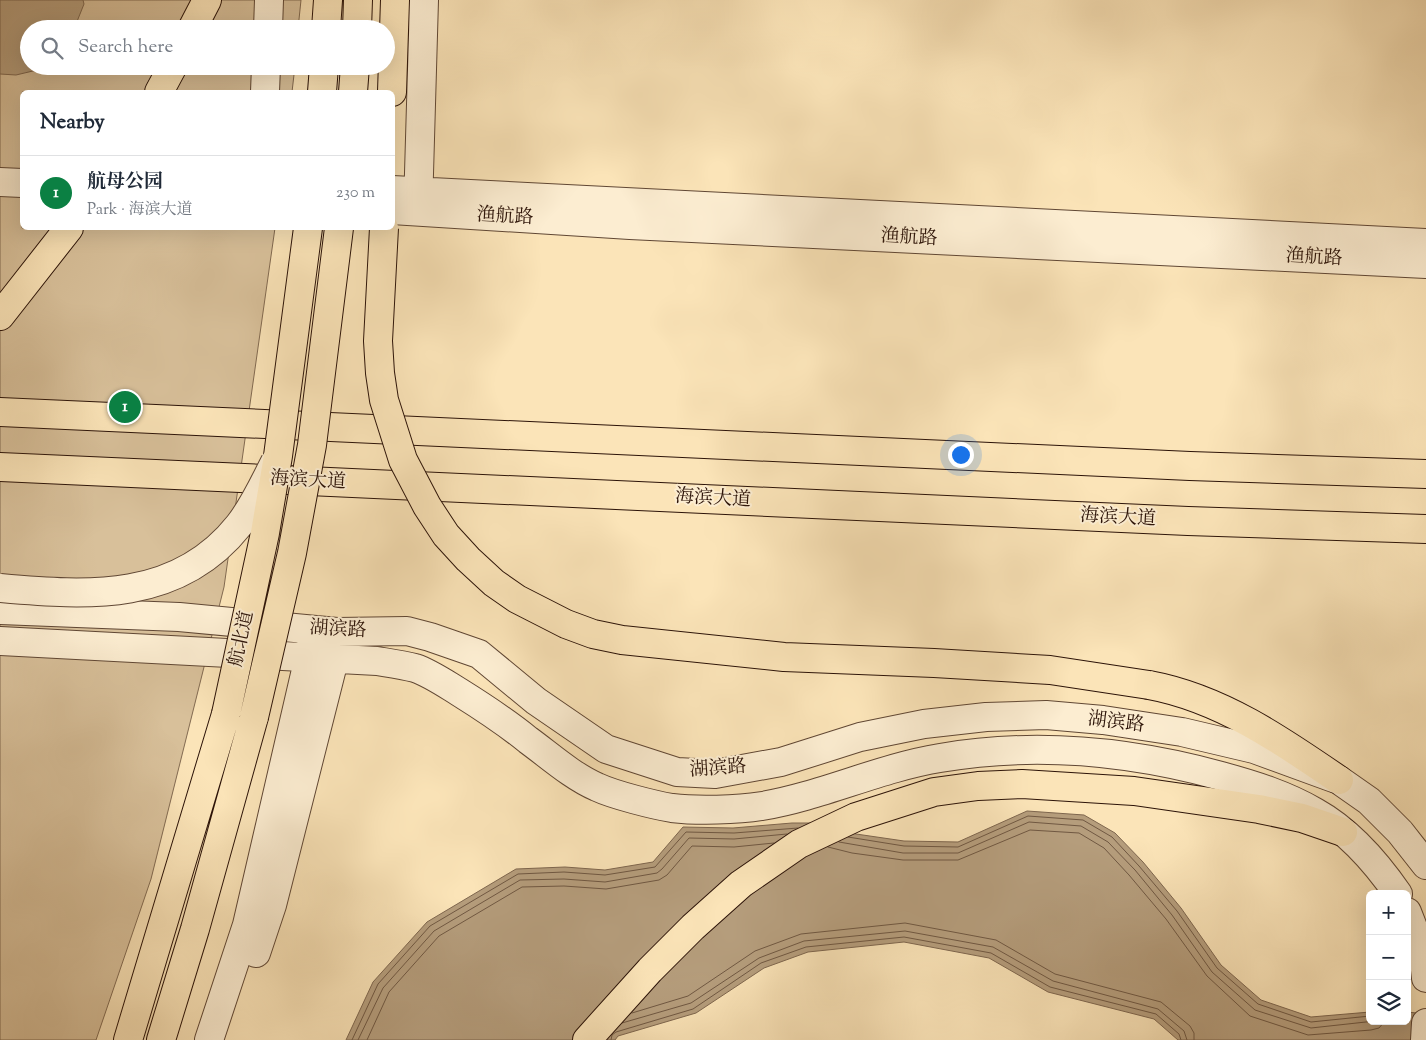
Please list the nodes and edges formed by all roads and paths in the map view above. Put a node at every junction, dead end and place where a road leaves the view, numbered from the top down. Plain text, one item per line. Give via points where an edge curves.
1 (207, 0) edge
2 (269, 0) edge
3 (328, 0) edge
4 (358, 0) edge
5 (395, 0) edge
6 (424, 0) edge
7 (197, 20) edge
8 (268, 20) edge
9 (327, 20) edge
10 (357, 20) edge
11 (394, 20) edge
12 (168, 75) edge
13 (266, 75) edge
14 (323, 75) edge
15 (354, 75) edge
16 (393, 75) edge
17 (160, 90) edge
18 (265, 90) edge
19 (322, 90) edge
20 (353, 90) edge
21 (392, 90) edge
22 (0, 182) edge
23 (20, 183) edge
24 (405, 201) edge
25 (67, 230) edge
26 (308, 230) edge
27 (339, 230) edge
28 (384, 230) edge
29 (1426, 243) edge
30 (1426, 264) edge
31 (0, 316) edge
32 (0, 412) edge
33 (278, 456) junction
34 (0, 467) edge
35 (1426, 474) edge
36 (1426, 529) edge
37 (0, 588) edge
38 (0, 610) edge
39 (325, 630) junction
40 (0, 641) edge
41 (322, 658) junction
42 (1339, 780) junction
43 (1343, 832) junction
44 (1426, 865) edge
45 (1395, 890) edge
46 (1411, 922) edge
47 (1426, 978) edge
48 (1426, 1023) edge
49 (128, 1040) edge
50 (160, 1040) edge
51 (209, 1040) edge
52 (228, 1040) edge
53 (586, 1040) edge
54 (1425, 1040) edge

1 - 7 main road
2 - 8 street
3 - 9 main road
4 - 10 main road
5 - 11 main road
6 - 24 street
12 - 17 main road
13 - 18 street
14 - 19 main road
15 - 20 main road
16 - 21 main road
22 - 23 street
24 - 29 street, 渔航路
24 - 30 street, 渔航路 via 630,225
25 - 31 main road
26 - 33 main road, 航北道, bridge
27 - 50 main road, 航北道, bridge via 308,465 292,553 254,716 195,929
28 - 42 main road, bridge via 378,341 380,373 384,400 402,460 446,534 468,559 517,598 566,624 622,640 784,657 1050,670 1174,689 1230,712 1281,740
32 - 35 main road
33 - 37 street, bridge via 239,525 197,563 174,577 147,586 114,591 76,593
33 - 49 main road, 航北道, bridge via 226,714
34 - 36 main road, 海滨大道
38 - 39 street, 湖滨路 via 179,617
39 - 41 street
39 - 42 street, 湖滨路 via 407,631 479,654 536,701 606,749 677,772 715,774 781,762 860,736 924,724 986,716 1046,714 1182,732 1254,749
40 - 41 street, 湖滨路
41 - 43 street, 湖滨路 via 377,661 417,669 483,706 563,767 597,788 672,808 760,806 938,758 1061,749 1188,767 1255,786 1318,813
41 - 51 street via 247,925
41 - 52 street via 272,905
42 - 44 street, 湖滨路 via 1369,801 1400,832
43 - 45 street, 湖滨路 via 1368,855
43 - 53 main road via 1302,818 1259,809 1134,791 1022,784 934,792 856,817 799,844 741,884 693,927
46 - 47 street via 1423,953
48 - 54 street

